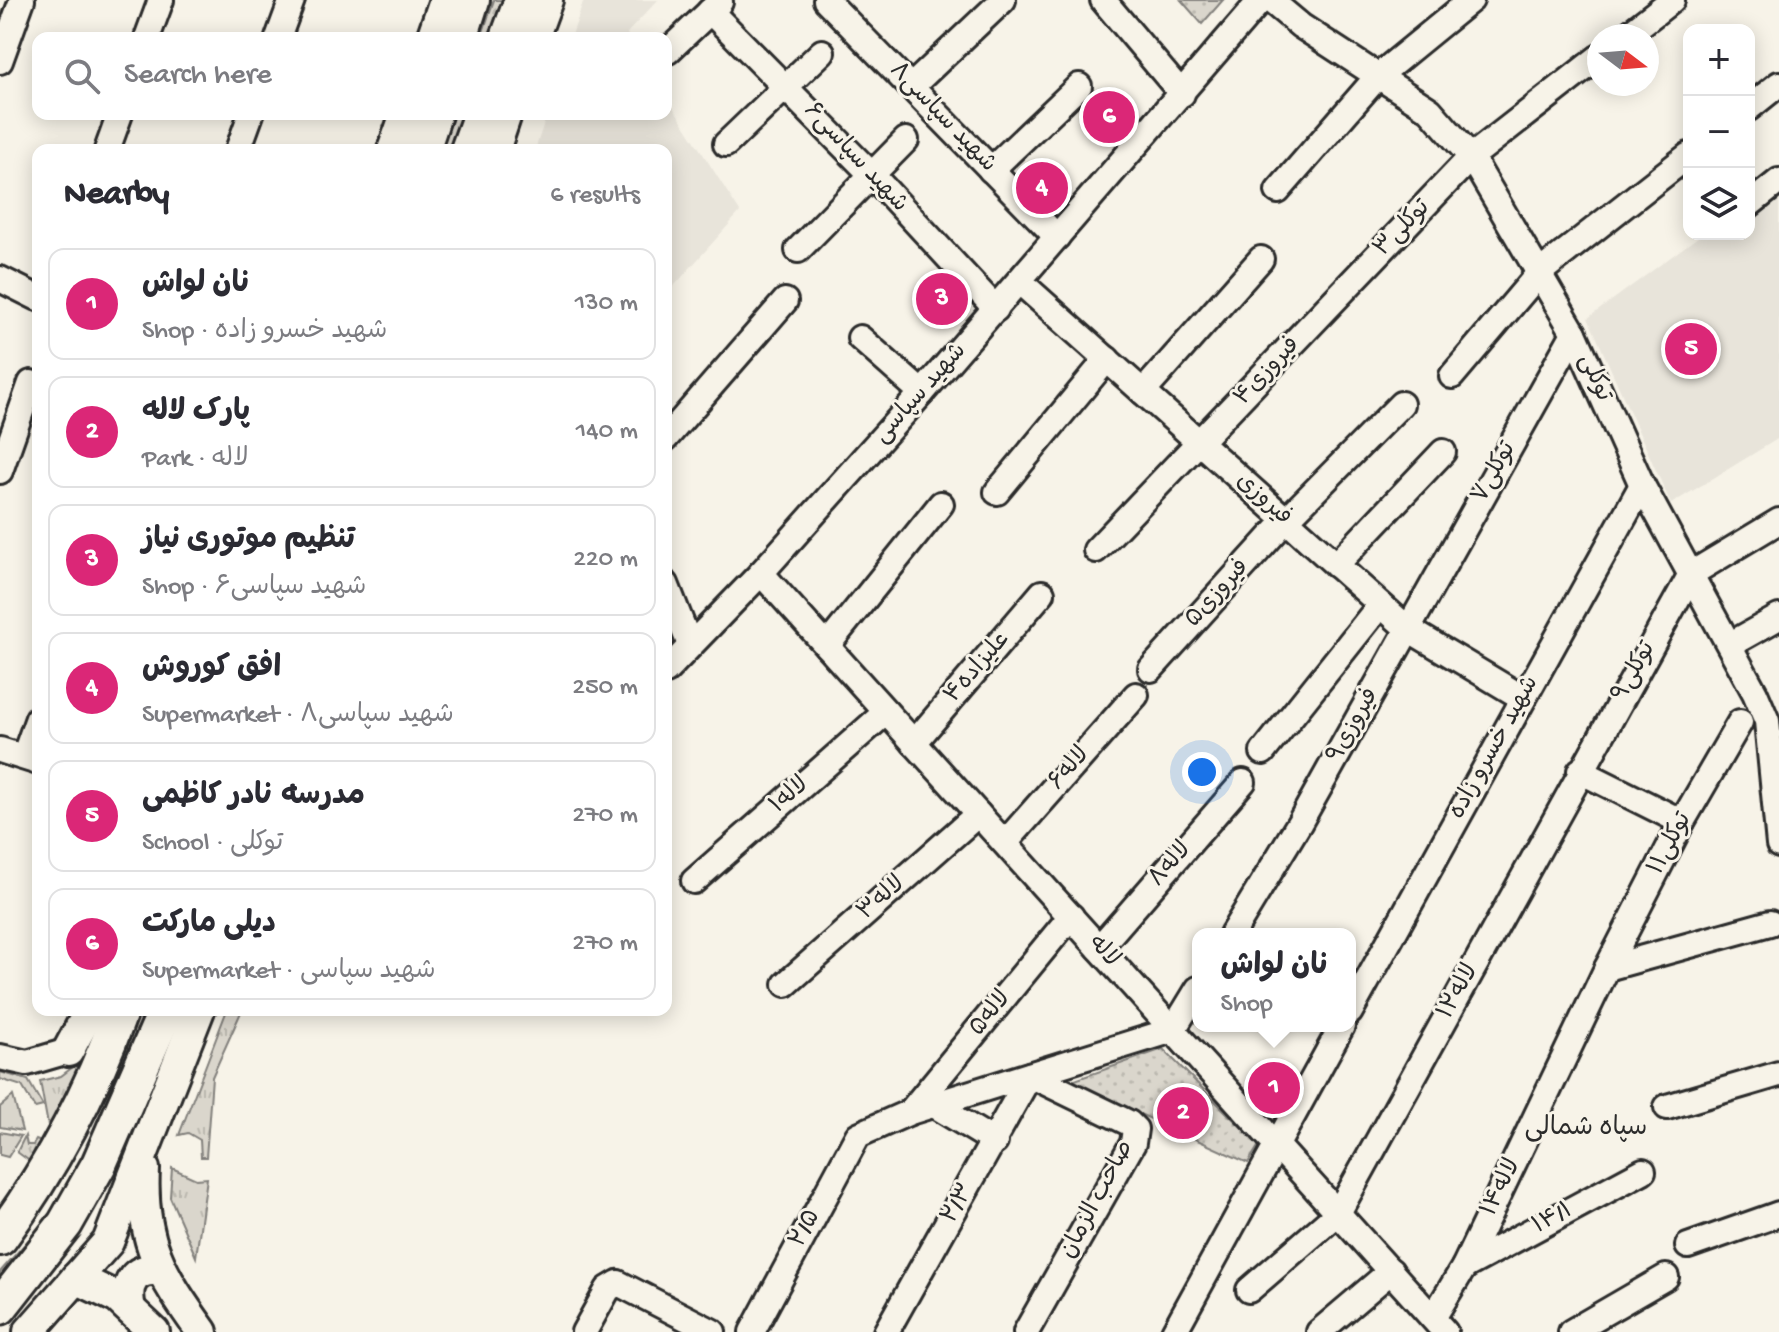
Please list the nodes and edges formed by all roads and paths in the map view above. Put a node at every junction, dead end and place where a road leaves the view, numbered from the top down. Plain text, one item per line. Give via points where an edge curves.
1 (22, 0) edge
2 (161, 0) edge
3 (292, 0) edge
4 (445, 0) edge
5 (472, 0) edge
6 (522, 0) edge
7 (547, 0) edge
8 (1003, 0) edge
9 (1103, 0) edge
10 (1261, 0) edge
11 (1270, 0) edge
12 (1471, 0) edge
13 (1672, 0) edge
14 (838, 4) edge
15 (716, 6) edge
16 (1641, 24) edge
17 (149, 32) edge
18 (280, 32) edge
19 (434, 32) edge
20 (462, 32) edge
21 (510, 32) edge
22 (535, 32) edge
23 (672, 47) edge
24 (822, 52) dead end
25 (0, 61) edge
26 (1587, 66) edge
27 (1378, 76) junction
28 (1779, 84) edge
29 (1079, 86) dead end
30 (788, 87) junction
31 (911, 87) junction
32 (1182, 94) junction
33 (1755, 103) edge
34 (118, 120) edge
35 (249, 120) edge
36 (404, 120) edge
37 (432, 120) edge
38 (479, 120) edge
39 (504, 120) edge
40 (906, 140) dead end
41 (109, 144) edge
42 (240, 144) edge
43 (395, 144) edge
44 (424, 144) edge
45 (470, 144) edge
46 (496, 144) edge
47 (726, 144) dead end
48 (1471, 157) junction
49 (1683, 160) edge
50 (991, 170) junction
51 (872, 175) junction
52 (1779, 181) edge
53 (1278, 191) dead end
54 (1755, 200) edge
55 (1057, 237) junction
56 (798, 250) dead end
57 (1261, 259) dead end
58 (1540, 272) junction
59 (0, 279) edge
60 (1019, 281) junction
61 (32, 295) edge
62 (1336, 300) joint
63 (785, 301) dead end
64 (996, 309) junction
65 (1574, 333) junction
66 (860, 338) dead end
67 (1107, 359) junction
68 (1452, 376) dead end
69 (32, 383) edge
70 (1143, 392) junction
71 (922, 393) junction
72 (1401, 404) dead end
73 (672, 431) edge
74 (1200, 443) junction
75 (1443, 452) dead end
76 (0, 471) edge
77 (1642, 485) junction
78 (997, 492) dead end
79 (941, 504) dead end
80 (1286, 520) junction
81 (1779, 521) edge
82 (1096, 550) dead end
83 (1336, 565) junction
84 (761, 573) junction
85 (1691, 574) junction
86 (1042, 593) dead end
87 (672, 599) edge
88 (1380, 605) junction
89 (1779, 617) edge
90 (1412, 621) junction
91 (1731, 644) junction
92 (690, 645) junction
93 (827, 646) junction
94 (672, 664) edge
95 (1151, 669) dead end
96 (1136, 695) dead end
97 (1523, 698) junction
98 (886, 712) junction
99 (1740, 722) dead end
100 (32, 727) edge
101 (914, 743) junction
102 (1263, 752) dead end
103 (13, 756) edge
104 (1580, 771) junction
105 (1243, 782) dead end
106 (1776, 800) edge
107 (978, 814) junction
108 (1682, 822) junction
109 (1005, 843) junction
110 (1779, 845) edge
111 (694, 881) dead end
112 (1071, 916) junction
113 (1770, 923) dead end
114 (1236, 928) edge
115 (1099, 948) junction
116 (1607, 968) junction
117 (786, 984) dead end
118 (1192, 999) edge
119 (1356, 1001) edge
120 (87, 1016) edge
121 (119, 1016) edge
122 (163, 1016) edge
123 (197, 1016) edge
124 (1173, 1030) junction
125 (1339, 1032) edge
126 (68, 1051) joint
127 (0, 1057) edge
128 (1779, 1074) edge
129 (1030, 1075) junction
130 (934, 1105) junction
131 (1667, 1107) dead end
132 (910, 1112) junction
133 (995, 1142) junction
134 (1278, 1146) junction
135 (145, 1149) junction
136 (1643, 1171) dead end
137 (1338, 1213) junction
138 (1779, 1214) edge
139 (0, 1238) edge
140 (1688, 1246) dead end
141 (1464, 1267) junction
142 (162, 1271) junction
143 (1391, 1271) junction
144 (1666, 1277) dead end
145 (76, 1278) junction
146 (1249, 1290) dead end
147 (0, 1307) edge
148 (130, 1308) junction
149 (1439, 1325) edge
150 (29, 1332) edge
151 (154, 1332) edge
152 (202, 1332) edge
153 (584, 1332) edge
154 (713, 1332) edge
155 (752, 1332) edge
156 (886, 1332) edge
157 (1026, 1332) edge
158 (1174, 1332) edge
159 (1319, 1332) edge
160 (1571, 1332) edge

1 - 25 street
2 - 17 street
3 - 18 street
4 - 19 main road
5 - 20 highway
6 - 21 highway
7 - 22 main road
8 - 31 street
9 - 32 street
10 - 32 street, شهید سپاسی
11 - 27 street, توکلی
12 - 27 street
13 - 16 street
14 - 31 street, شهید سپاسی۸
15 - 23 street
15 - 30 street, شهید سپاسی۶
24 - 30 street
26 - 48 street, توکلی۳
27 - 48 street, توکلی via 1430,110
27 - 53 street
28 - 33 street
29 - 50 street
30 - 47 street
30 - 51 street, شهید سپاسی۶
31 - 50 street, شهید سپاسی۸
32 - 55 street, شهید سپاسی
34 - 41 street
35 - 42 street
36 - 43 main road
37 - 44 highway
38 - 45 highway
39 - 46 main road
40 - 51 street
48 - 58 street, توکلی
48 - 62 street, توکلی۳
49 - 58 street
50 - 55 street, شهید سپاسی۸
51 - 56 street
51 - 64 street, شهید سپاسی۶
52 - 54 street
55 - 60 street, شهید سپاسی
57 - 70 street
58 - 65 street, توکلی
58 - 68 street
59 - 61 street
60 - 64 street, شهید سپاسی
60 - 67 street, فیروزی
62 - 74 street, ۴فیروزی
63 - 73 street
64 - 71 street, شهید سپاسی
65 - 77 street, توکلی
65 - 90 street, ۷توکلی
66 - 71 street
67 - 70 street, فیروزی
67 - 78 street
69 - 76 street
70 - 74 street, فیروزی
71 - 84 street, شهید سپاسی
72 - 80 street, فیروزی۵
74 - 80 street, فیروزی
74 - 82 street, ۴فیروزی
75 - 83 street
77 - 85 street, توکلی
77 - 97 street, شهید خسرو زاده
79 - 93 street
80 - 83 street, فیروزی
80 - 95 street, فیروزی۵
81 - 85 street
83 - 88 street, فیروزی
84 - 92 street, شهید سپاسی
84 - 93 street, لاله
85 - 91 street, توکلی
85 - 104 street, توکلی۹
86 - 101 street, علیزاده۴
87 - 92 street
88 - 90 street, فیروزی
88 - 102 street
89 - 91 street
90 - 97 street, فیروزی
90 - 114 street, فیروزی۹
91 - 106 street, توکلی via 1767,721
92 - 94 street, شهید سپاسی
93 - 98 street, لاله
96 - 109 street, ۶لاله
97 - 119 street, شهید خسرو زاده
98 - 101 street, لاله
98 - 111 street, ۱لاله
99 - 108 street, توکلی۱۱
100 - 103 street
101 - 107 street, لاله
104 - 108 street
104 - 137 street, لاله۱۲
105 - 115 street, لاله۸
106 - 110 street, توکلی
107 - 109 street, لاله
107 - 117 street, ۳لاله
108 - 116 street, توکلی۱۱
109 - 112 street, لاله
112 - 115 street, لاله
112 - 132 street, لاله۵
113 - 116 street
115 - 124 street, لاله
116 - 141 street, لاله۱۴
118 - 124 street
120 - 126 main road
121 - 139 highway via 84,1104
122 - 147 highway via 99,1164 65,1224
123 - 135 main road
124 - 129 street
124 - 134 street, لاله
125 - 134 street
126 - 127 street via 27,1063
128 - 131 street
129 - 130 street
129 - 133 street, ۲/۳
129 - 157 street, صاحب الزمان via 1135,1129 1133,1143
130 - 132 street
130 - 133 street
132 - 155 street, ۲/۵ via 865,1130 852,1143
133 - 156 street, ۲/۳
134 - 137 street, لاله
134 - 158 street
135 - 142 main road via 146,1234
135 - 145 main road via 108,1242
136 - 141 street, ۱۴/۱
137 - 143 street, لاله
137 - 146 street
138 - 140 street
141 - 149 street, لاله۱۴
142 - 148 main road via 141,1270 134,1276 127,1295
142 - 152 main road
143 - 149 street, لاله
143 - 159 street
144 - 160 street
145 - 148 main road via 99,1286
145 - 150 main road
148 - 151 main road
153 - 154 street via 608,1289 618,1283

